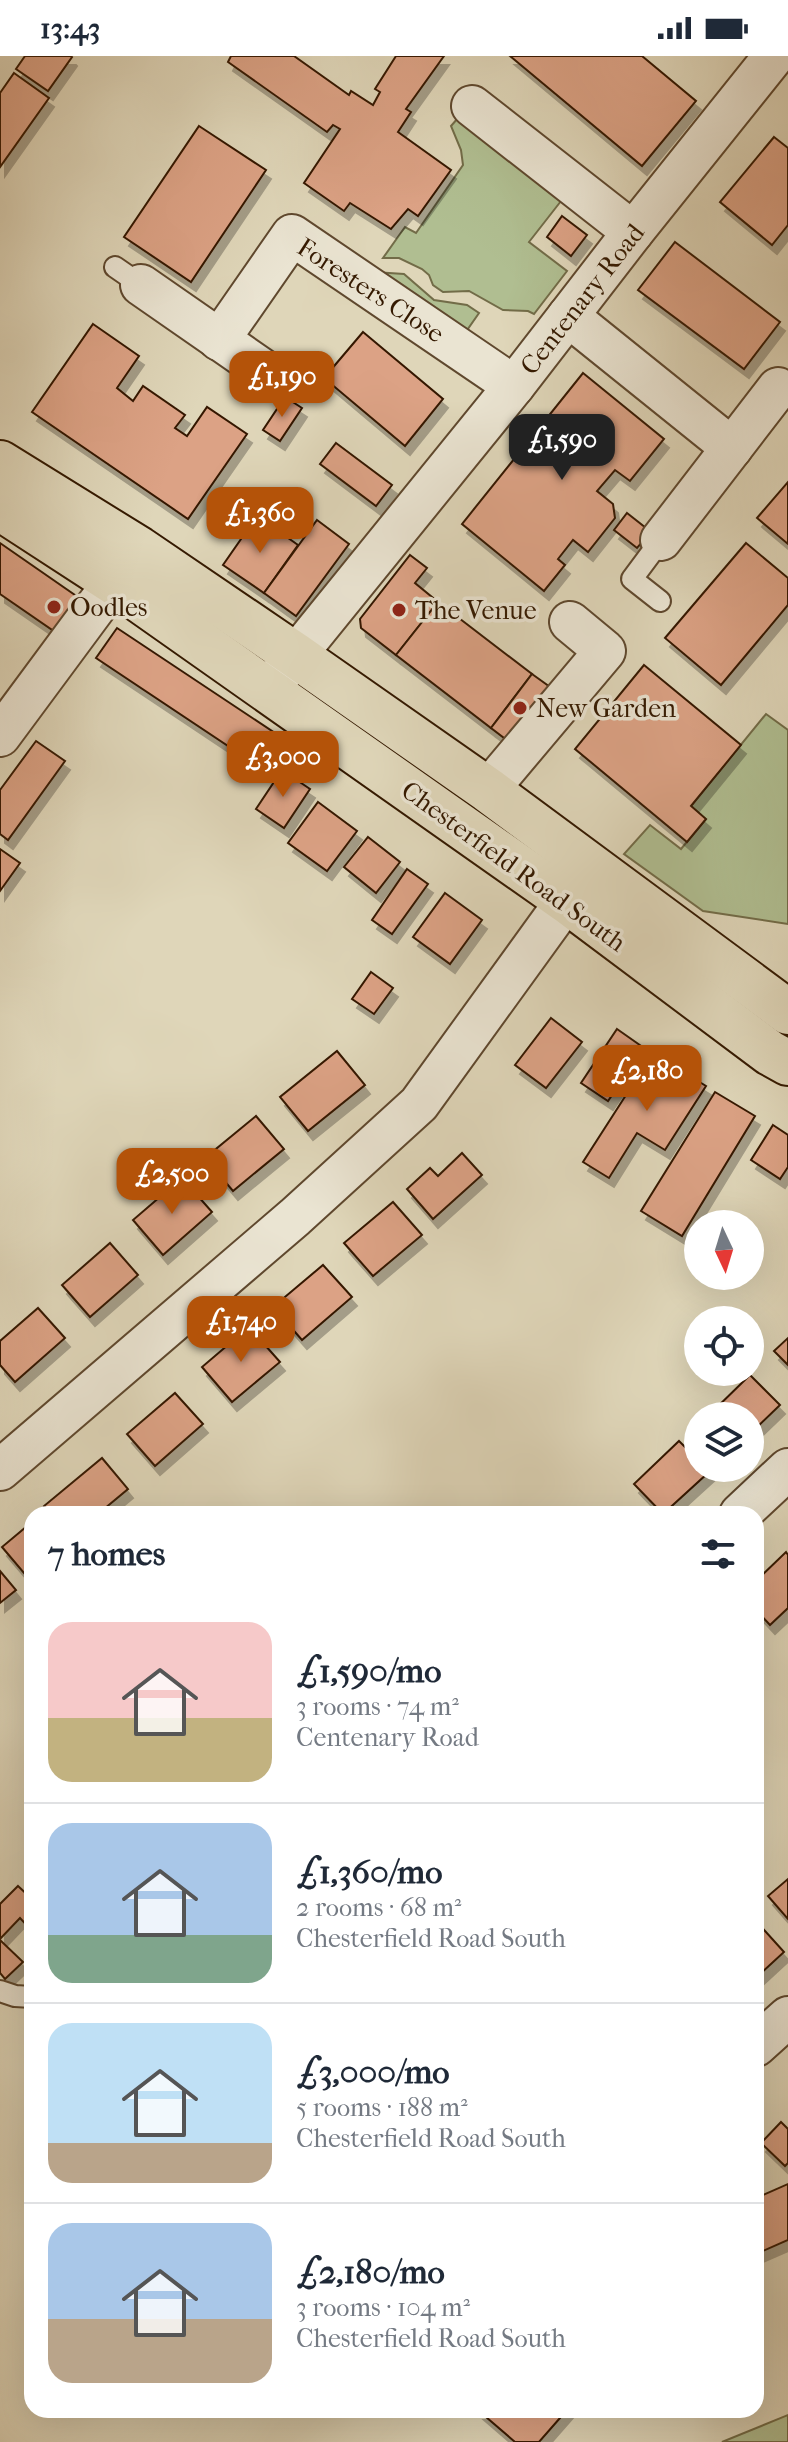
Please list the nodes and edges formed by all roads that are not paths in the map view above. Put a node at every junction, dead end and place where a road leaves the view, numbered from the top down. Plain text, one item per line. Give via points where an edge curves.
1 (774, 56) edge
2 (472, 106) dead end
3 (633, 232) junction
4 (128, 276) dead end
5 (568, 316) junction
6 (219, 340) junction
7 (272, 376) dead end
8 (783, 382) edge
9 (514, 386) junction
10 (732, 448) junction
11 (0, 463) edge
12 (0, 508) edge
13 (661, 540) joint
14 (127, 565) junction
15 (660, 601) dead end
16 (570, 622) dead end
17 (295, 655) junction
18 (267, 690) junction
19 (0, 736) edge
20 (488, 790) junction
21 (579, 884) junction
22 (788, 1012) edge
23 (782, 1048) edge
24 (788, 1469) edge
25 (0, 1470) edge
26 (749, 1506) edge
27 (0, 1991) edge
28 (24, 1997) edge
29 (788, 2017) edge
30 (764, 2039) edge

1 - 3 street, Centenary Road
2 - 3 street
3 - 5 street, Centenary Road
4 - 6 street
5 - 9 street, Centenary Road
5 - 10 street
6 - 7 street
6 - 9 street, Foresters Close via 292,235
8 - 10 street
9 - 17 street, Centenary Road
10 - 13 street
11 - 14 main road, Chesterfield Road South
12 - 14 main road, Chesterfield Road South
13 - 15 lane via 632,579
14 - 17 main road, Chesterfield Road South
14 - 18 main road, Chesterfield Road South
14 - 19 street
16 - 20 street via 605,651
17 - 18 street, Centenary Road
17 - 20 main road, Chesterfield Road South
18 - 21 main road, Chesterfield Road South
20 - 21 main road, Chesterfield Road South
21 - 22 main road, Chesterfield Road South
21 - 23 main road, Chesterfield Road South
21 - 25 street via 419,1104
24 - 26 street
27 - 28 lane
29 - 30 street

